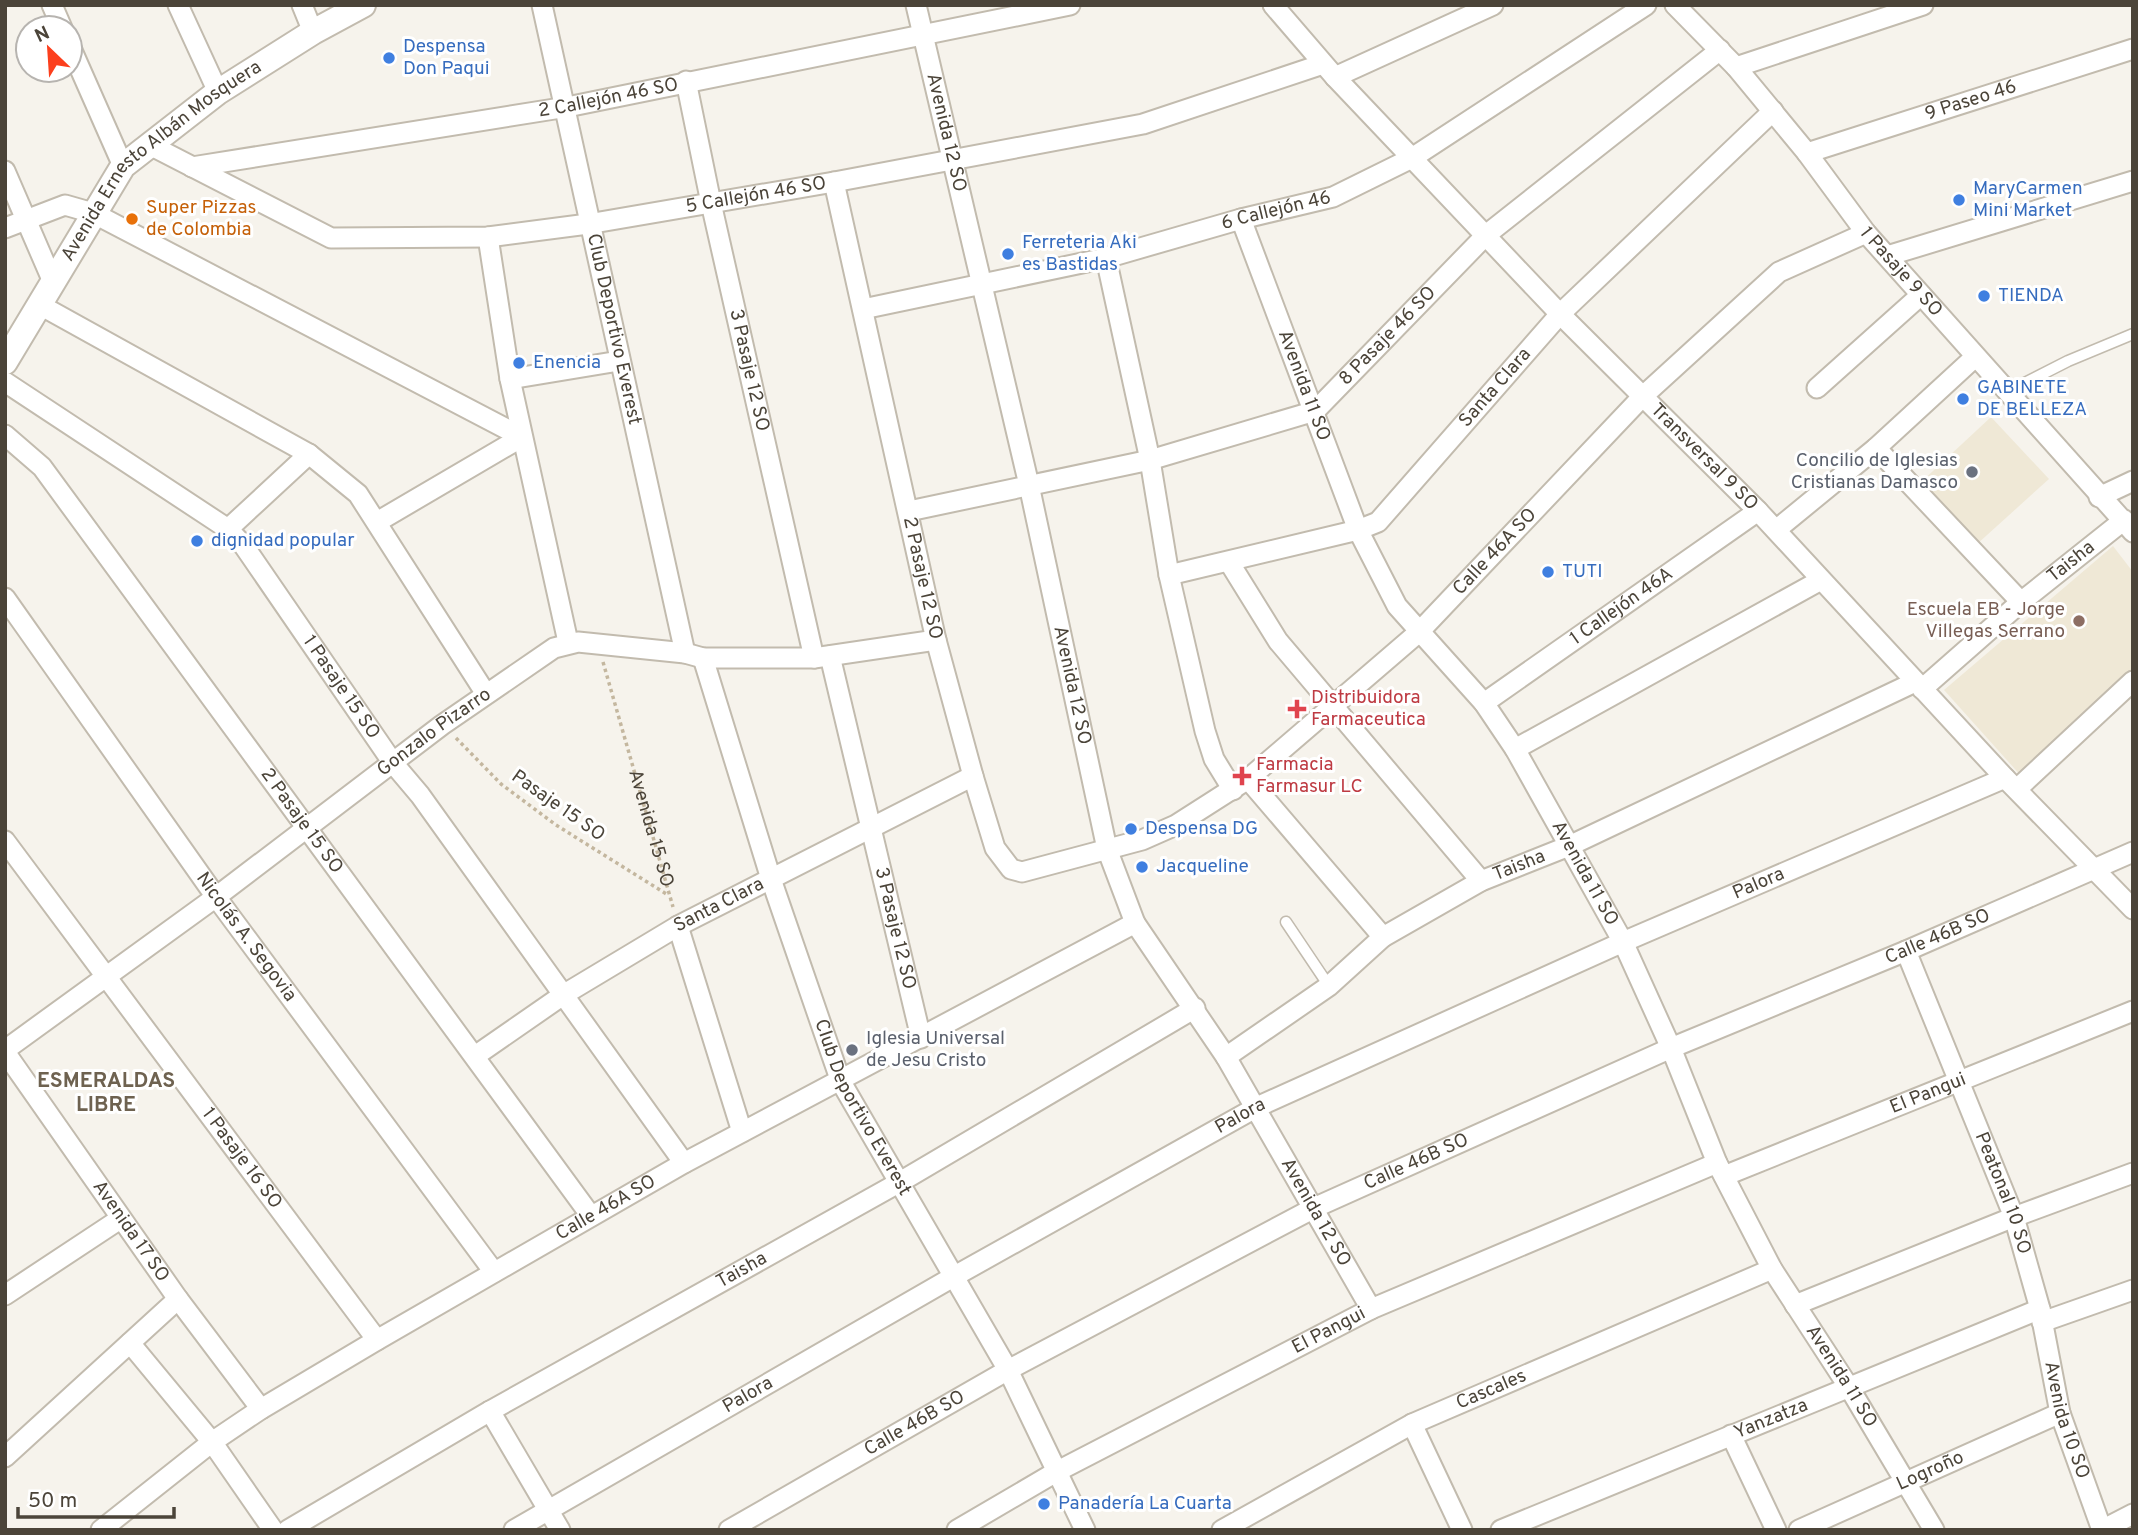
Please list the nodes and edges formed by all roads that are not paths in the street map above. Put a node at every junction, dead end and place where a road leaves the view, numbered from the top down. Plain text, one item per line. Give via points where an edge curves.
1 (178, 5) edge
2 (302, 5) edge
3 (363, 5) edge
4 (542, 5) edge
5 (916, 5) edge
6 (1070, 5) edge
7 (1273, 5) edge
8 (1493, 5) edge
9 (1646, 5) edge
10 (1675, 5) edge
11 (1923, 5) edge
12 (313, 32) junction
13 (921, 35) junction
14 (2133, 49) edge
15 (1720, 50) junction
16 (1736, 67) junction
17 (1329, 71) junction
18 (84, 78) edge
19 (686, 81) junction
20 (218, 92) junction
21 (567, 107) junction
22 (1773, 111) junction
23 (148, 144) junction
24 (1807, 153) junction
25 (952, 158) junction
26 (1412, 158) junction
27 (123, 166) junction
28 (192, 167) junction
29 (5, 171) edge
30 (2133, 181) edge
31 (834, 182) junction
32 (711, 203) junction
33 (93, 213) junction
34 (26, 218) junction
35 (1241, 219) junction
36 (588, 224) junction
37 (5, 228) edge
38 (1866, 233) junction
39 (1486, 235) junction
40 (488, 237) junction
41 (1887, 256) junction
42 (1107, 258) junction
43 (53, 282) junction
44 (982, 286) junction
45 (1921, 295) junction
46 (40, 305) junction
47 (863, 309) junction
48 (1560, 314) junction
49 (2133, 334) edge
50 (1975, 357) junction
51 (620, 361) junction
52 (5, 362) edge
53 (510, 379) junction
54 (5, 382) edge
55 (1817, 388) dead end
56 (2007, 392) junction
57 (1642, 397) junction
58 (1315, 411) junction
59 (5, 435) edge
60 (522, 437) junction
61 (1876, 448) junction
62 (309, 454) junction
63 (1150, 460) junction
64 (2133, 481) edge
65 (1029, 485) junction
66 (2099, 497) junction
67 (1758, 510) junction
68 (909, 511) junction
69 (377, 522) junction
70 (2129, 526) edge
71 (228, 529) junction
72 (1358, 530) junction
73 (1776, 530) junction
74 (1229, 562) junction
75 (1169, 575) junction
76 (1821, 580) junction
77 (5, 598) edge
78 (2021, 602) junction
79 (1419, 632) junction
80 (936, 640) junction
81 (568, 642) junction
82 (694, 655) junction
83 (822, 657) junction
84 (2133, 681) edge
85 (1919, 685) junction
86 (486, 694) junction
87 (1484, 703) junction
88 (1335, 706) junction
89 (1514, 749) junction
90 (393, 763) junction
91 (974, 776) junction
92 (1241, 784) junction
93 (2011, 784) junction
94 (872, 827) junction
95 (305, 829) junction
96 (5, 841) edge
97 (1569, 846) junction
98 (1107, 849) junction
99 (2133, 852) edge
100 (2095, 870) junction
101 (771, 879) junction
102 (1481, 881) junction
103 (216, 897) junction
104 (2133, 909) edge
105 (1286, 922) dead end
106 (1135, 923) junction
107 (678, 926) junction
108 (1383, 936) junction
109 (1623, 942) junction
110 (1906, 951) junction
111 (107, 977) junction
112 (1329, 986) junction
113 (563, 995) junction
114 (1195, 1008) junction
115 (2133, 1011) edge
116 (921, 1038) junction
117 (1671, 1048) junction
118 (5, 1051) edge
119 (475, 1056) junction
120 (1226, 1057) junction
121 (1960, 1079) junction
122 (841, 1082) junction
123 (1256, 1107) junction
124 (742, 1132) junction
125 (684, 1163) junction
126 (1720, 1170) junction
127 (2133, 1173) edge
128 (900, 1182) junction
129 (1316, 1208) junction
130 (591, 1216) junction
131 (2014, 1216) junction
132 (120, 1219) junction
133 (1772, 1269) junction
134 (494, 1272) junction
135 (953, 1277) junction
136 (2133, 1290) edge
137 (6, 1292) edge
138 (178, 1299) junction
139 (1795, 1305) junction
140 (1371, 1309) junction
141 (2041, 1315) junction
142 (377, 1340) junction
143 (130, 1343) junction
144 (1008, 1370) junction
145 (1850, 1389) junction
146 (261, 1409) junction
147 (490, 1411) junction
148 (2060, 1413) junction
149 (1412, 1424) junction
150 (1731, 1435) junction
151 (212, 1442) junction
152 (5, 1457) edge
153 (1056, 1472) junction
154 (1906, 1483) junction
155 (547, 1510) junction
156 (2133, 1514) edge
157 (1245, 1524) edge
158 (101, 1530) edge
159 (273, 1530) edge
160 (288, 1530) edge
161 (514, 1530) edge
162 (560, 1530) edge
163 (729, 1530) edge
164 (957, 1530) edge
165 (1085, 1530) edge
166 (1222, 1530) edge
167 (1462, 1530) edge
168 (1501, 1530) edge
169 (1776, 1530) edge
170 (1799, 1530) edge
171 (1934, 1530) edge
172 (2102, 1530) edge

1 - 20 street
2 - 12 street
3 - 12 street, Avenida Ernesto Albán Mosquera
4 - 21 street, Club Deportivo Everest
5 - 13 street, Avenida 12 SO
6 - 13 street, 2 Callejón 46 SO
7 - 17 street, Transversal 9 SO
8 - 17 street, 5 Callejón 46 SO
9 - 26 street, 6 Callejón 46
10 - 15 street, 1 Pasaje 9 SO
11 - 16 street
12 - 20 street, Avenida Ernesto Albán Mosquera
13 - 19 street, 2 Callejón 46 SO
13 - 25 street, Avenida 12 SO
14 - 24 street, 9 Paseo 46
15 - 16 street, 1 Pasaje 9 SO
15 - 39 street, 8 Pasaje 46 SO
16 - 22 street, 1 Pasaje 9 SO
17 - 25 street, 5 Callejón 46 SO via 1143,124
17 - 26 street, Transversal 9 SO
18 - 27 street
19 - 21 street, 2 Callejón 46 SO
19 - 32 street, 3 Pasaje 12 SO
20 - 23 street, Avenida Ernesto Albán Mosquera
21 - 28 street, 2 Callejón 46 SO
21 - 36 street, Club Deportivo Everest
22 - 24 street, 1 Pasaje 9 SO
22 - 48 street, Santa Clara
23 - 27 street, Avenida Ernesto Albán Mosquera
23 - 28 street
24 - 38 street, 1 Pasaje 9 SO
25 - 31 street, 5 Callejón 46 SO
25 - 44 street, Avenida 12 SO
26 - 35 street, 6 Callejón 46 via 1333,197
26 - 39 street, Transversal 9 SO
27 - 33 street, Avenida Ernesto Albán Mosquera
28 - 40 street, 5 Callejón 46 SO via 331,238
29 - 34 street
30 - 41 street
31 - 32 street, 5 Callejón 46 SO
31 - 47 street, 2 Pasaje 12 SO
32 - 36 street, 5 Callejón 46 SO
32 - 83 street, 3 Pasaje 12 SO
33 - 34 street via 65,205
33 - 43 street, Avenida Ernesto Albán Mosquera
33 - 60 street
34 - 37 street
34 - 43 street
35 - 42 street, 6 Callejón 46
35 - 58 street, Avenida 11 SO
36 - 40 street, 5 Callejón 46 SO
36 - 51 street, Club Deportivo Everest
38 - 41 street, 1 Pasaje 9 SO
38 - 57 street, Calle 46A SO via 1779,272
39 - 48 street, Transversal 9 SO
39 - 58 street, 8 Pasaje 46 SO
40 - 53 street
41 - 45 street, 1 Pasaje 9 SO
42 - 44 street, 6 Callejón 46
42 - 63 street
43 - 46 street, Avenida Ernesto Albán Mosquera
44 - 47 street, 6 Callejón 46
44 - 65 street, Avenida 12 SO
45 - 50 street, 1 Pasaje 9 SO
45 - 55 street
46 - 52 street, Avenida Ernesto Albán Mosquera
46 - 62 street
47 - 68 street, 2 Pasaje 12 SO
48 - 57 street, Transversal 9 SO
48 - 72 street, Santa Clara via 1387,515
49 - 56 lane
50 - 56 street, 1 Pasaje 9 SO
50 - 61 street
51 - 53 street
51 - 82 street, Club Deportivo Everest
53 - 60 street
54 - 71 street, 1 Pasaje 15 SO
56 - 66 street, 1 Pasaje 9 SO
57 - 67 street, Transversal 9 SO
57 - 79 street, Calle 46A SO
58 - 63 street, 8 Pasaje 46 SO
58 - 72 street, Avenida 11 SO
59 - 95 street, 2 Pasaje 15 SO via 43,467
60 - 69 street
60 - 81 street
61 - 73 street
61 - 78 street
62 - 69 street via 358,494
62 - 71 street
63 - 65 street, 8 Pasaje 46 SO
63 - 75 street
64 - 66 street
65 - 68 street, 8 Pasaje 46 SO
65 - 98 street, Avenida 12 SO
66 - 70 street, 1 Pasaje 9 SO
67 - 73 street, Transversal 9 SO
67 - 87 street, 1 Callejón 46A
68 - 80 street, 2 Pasaje 12 SO
69 - 86 street
70 - 78 street, Taisha
71 - 90 street, 1 Pasaje 15 SO
72 - 74 street, Santa Clara
72 - 79 street, Avenida 11 SO via 1397,606
73 - 76 street, Transversal 9 SO
74 - 75 street, Santa Clara
74 - 88 street via 1278,641
75 - 92 street via 1214,759
76 - 85 street, Transversal 9 SO
76 - 89 street
77 - 103 street, Nicolás A. Segovia
78 - 85 street, Taisha
79 - 87 street, Avenida 11 SO
79 - 88 street, Calle 46A SO
80 - 83 street
80 - 91 street, 2 Pasaje 12 SO
81 - 82 street
81 - 86 street, Gonzalo Pizarro
82 - 83 street
82 - 101 street, Club Deportivo Everest
83 - 94 street, 3 Pasaje 12 SO
84 - 93 street, Palora
85 - 93 street, Transversal 9 SO
85 - 97 street, Taisha
86 - 90 street, Gonzalo Pizarro
87 - 89 street, Avenida 11 SO
88 - 92 street, Calle 46A SO
88 - 102 street
89 - 97 street, Avenida 11 SO
90 - 95 street, Gonzalo Pizarro
90 - 113 street, 1 Pasaje 15 SO
91 - 94 street, Santa Clara
91 - 98 street, 2 Pasaje 12 SO via 995,848 1011,869 1035,871
92 - 98 street, Calle 46A SO via 1176,825
92 - 108 street
93 - 100 street, Transversal 9 SO
93 - 109 street, Palora
94 - 101 street, Santa Clara
94 - 116 street, 3 Pasaje 12 SO
95 - 103 street, Gonzalo Pizarro
95 - 119 street, 2 Pasaje 15 SO
96 - 111 street, 1 Pasaje 16 SO
97 - 102 street, Taisha
97 - 109 street, Avenida 11 SO
98 - 106 street, Avenida 12 SO
99 - 100 street, Calle 46B SO
100 - 104 street, Transversal 9 SO
100 - 110 street, Calle 46B SO
101 - 107 street, Santa Clara
101 - 122 street, Club Deportivo Everest
102 - 108 street, Taisha
103 - 111 street, Gonzalo Pizarro
103 - 134 street, Nicolás A. Segovia
105 - 112 lane
106 - 114 street, Avenida 12 SO
106 - 116 street, Calle 46A SO
107 - 113 street, Santa Clara
107 - 124 street
108 - 112 street, Taisha
109 - 117 street, Avenida 11 SO
109 - 123 street, Palora
110 - 117 street, Calle 46B SO
110 - 121 street, Peatonal 10 SO
111 - 118 street, Gonzalo Pizarro
111 - 142 street, 1 Pasaje 16 SO
112 - 120 street, Taisha
113 - 119 street, Santa Clara
113 - 125 street, 1 Pasaje 15 SO
114 - 120 street, Avenida 12 SO
114 - 128 street, Taisha
115 - 121 street, El Pangui
116 - 122 street, Calle 46A SO
117 - 126 street, Avenida 11 SO
117 - 129 street, Calle 46B SO
118 - 132 street, Avenida 17 SO
119 - 130 street, 2 Pasaje 15 SO
120 - 123 street, Avenida 12 SO
121 - 126 street, El Pangui
121 - 131 street, Peatonal 10 SO
122 - 124 street, Calle 46A SO
122 - 128 street, Club Deportivo Everest
123 - 129 street, Avenida 12 SO
123 - 135 street, Palora
124 - 125 street, Calle 46A SO
125 - 130 street, Calle 46A SO
126 - 133 street, Avenida 11 SO
126 - 140 street, El Pangui
127 - 131 street
128 - 135 street, Club Deportivo Everest
128 - 147 street, Taisha
129 - 140 street, Avenida 12 SO
129 - 144 street, Calle 46B SO
130 - 134 street, Calle 46A SO
131 - 139 street
131 - 141 street, Peatonal 10 SO
132 - 137 street
132 - 138 street, Avenida 17 SO
133 - 139 street, Avenida 11 SO
133 - 149 street, Cascales
134 - 142 street, Calle 46A SO
135 - 144 street, Club Deportivo Everest
135 - 155 street, Palora
136 - 141 street, Yanzatza
138 - 143 street
138 - 146 street, Avenida 17 SO
139 - 145 street, Avenida 11 SO
140 - 153 street, El Pangui
141 - 145 street, Yanzatza
141 - 148 street, Avenida 10 SO
142 - 146 street, Calle 46A SO
143 - 151 street
143 - 152 street
144 - 153 street, Club Deportivo Everest
144 - 163 street, Calle 46B SO
145 - 150 street, Yanzatza
145 - 154 street, Avenida 11 SO
146 - 151 street, Calle 46A SO
147 - 155 street
147 - 160 street, Taisha
148 - 154 street, Logroño
148 - 172 street, Avenida 10 SO
149 - 157 street, Cascales
149 - 167 street
150 - 168 street, Yanzatza
150 - 169 street
151 - 158 street, Calle 46A SO
151 - 159 street
153 - 164 street, El Pangui
153 - 165 street, Club Deportivo Everest
154 - 170 street, Logroño
154 - 171 street, Avenida 11 SO
155 - 161 street, Palora
155 - 162 street
156 - 172 street
157 - 166 street, Cascales

